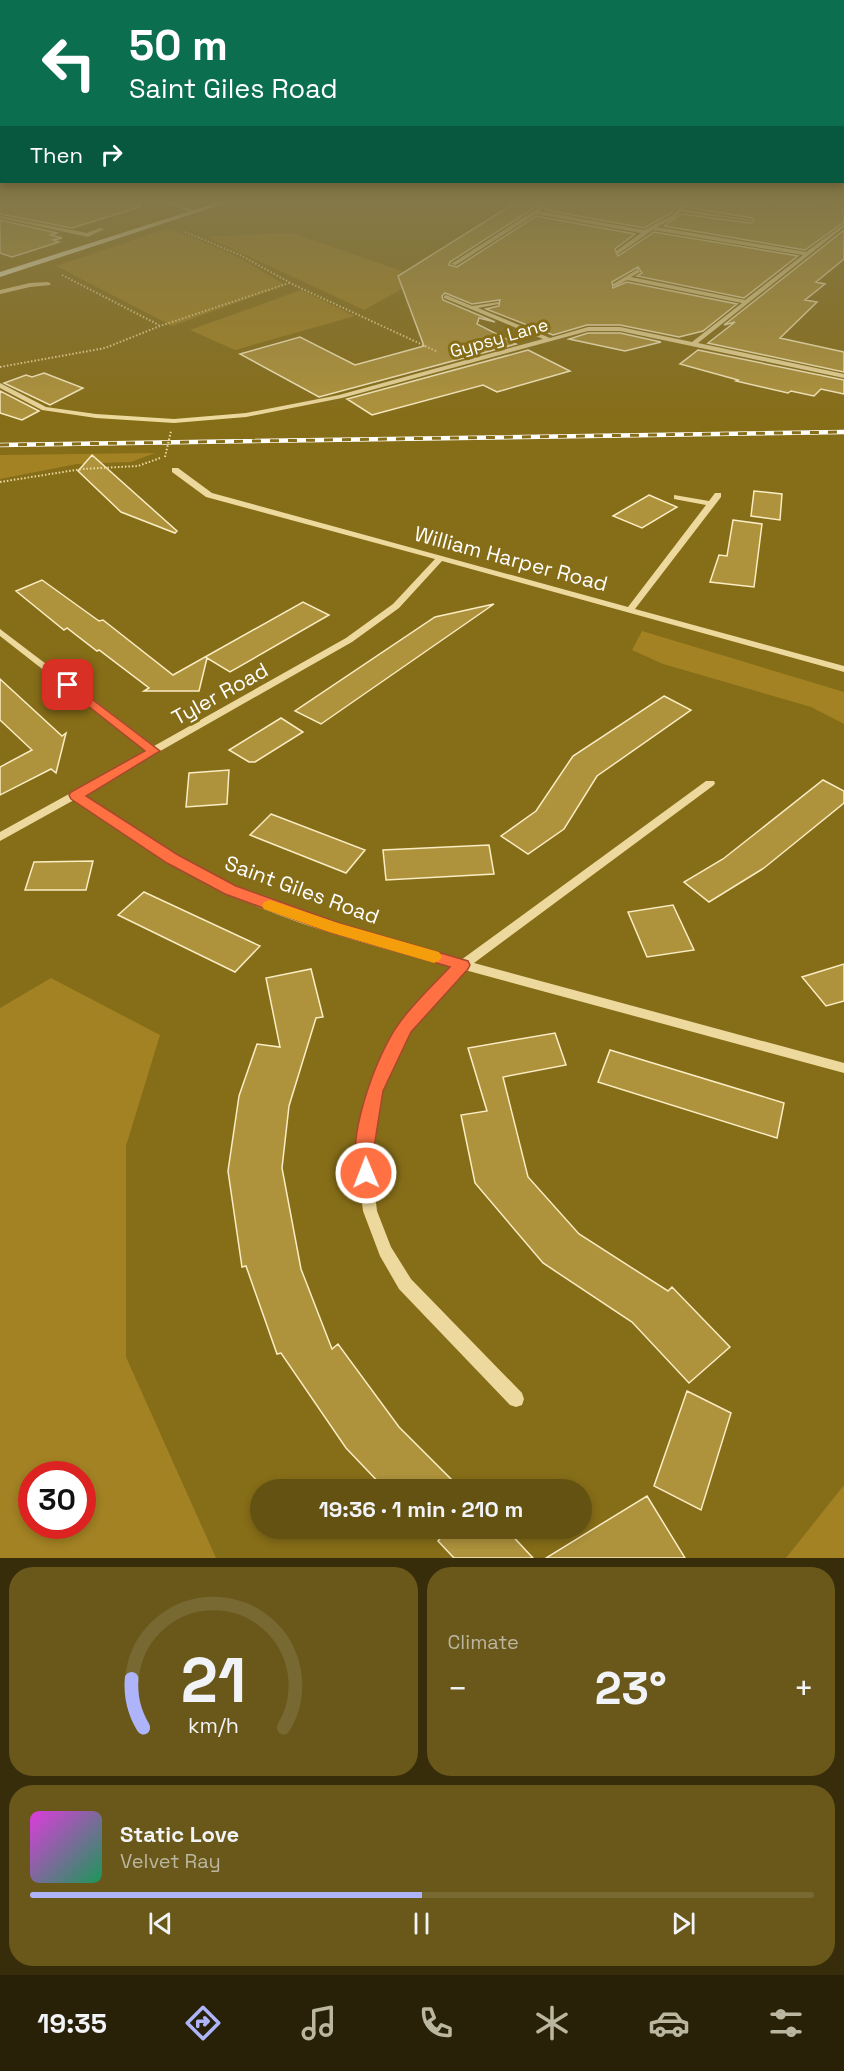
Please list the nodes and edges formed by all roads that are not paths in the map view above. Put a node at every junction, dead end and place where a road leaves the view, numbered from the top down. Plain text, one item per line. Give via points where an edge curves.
1 (633, 274) edge
2 (783, 274) edge
3 (626, 278) junction
4 (48, 284) dead end
5 (615, 285) dead end
6 (2, 290) edge
7 (446, 297) dead end
8 (747, 302) junction
9 (497, 303) dead end
10 (473, 307) junction
11 (548, 339) junction
12 (693, 344) junction
13 (844, 376) edge
14 (0, 385) edge
15 (175, 470) dead end
16 (718, 495) dead end
17 (677, 497) dead end
18 (710, 504) junction
19 (441, 559) junction
20 (629, 611) junction
21 (0, 632) edge
22 (844, 669) edge
23 (154, 751) junction
24 (710, 783) dead end
25 (76, 795) junction
26 (0, 837) edge
27 (462, 965) junction
28 (844, 1068) edge
29 (516, 1399) dead end

1 - 3 street
2 - 8 street
3 - 5 street
3 - 8 street
4 - 6 street
7 - 10 street
8 - 12 street
9 - 10 street
10 - 11 street
11 - 12 street, Gypsy Lane via 588,329 612,329
11 - 14 street, Gypsy Lane via 340,397 246,415 174,421 96,416 44,409
12 - 13 street, Gypsy Lane
15 - 19 street, William Harper Road via 209,495
16 - 18 street
17 - 18 street
18 - 20 street
19 - 20 street, William Harper Road
19 - 23 street, Tyler Road via 396,606 349,640
20 - 22 street, William Harper Road
21 - 23 street
23 - 25 street, Tyler Road
24 - 27 street
25 - 26 street, Tyler Road
25 - 27 street, Saint Giles Road via 173,859 230,890 334,928
27 - 28 street, Saint Giles Road
27 - 29 street via 405,1028 374,1091 363,1154 367,1188 370,1211 385,1251 405,1284

